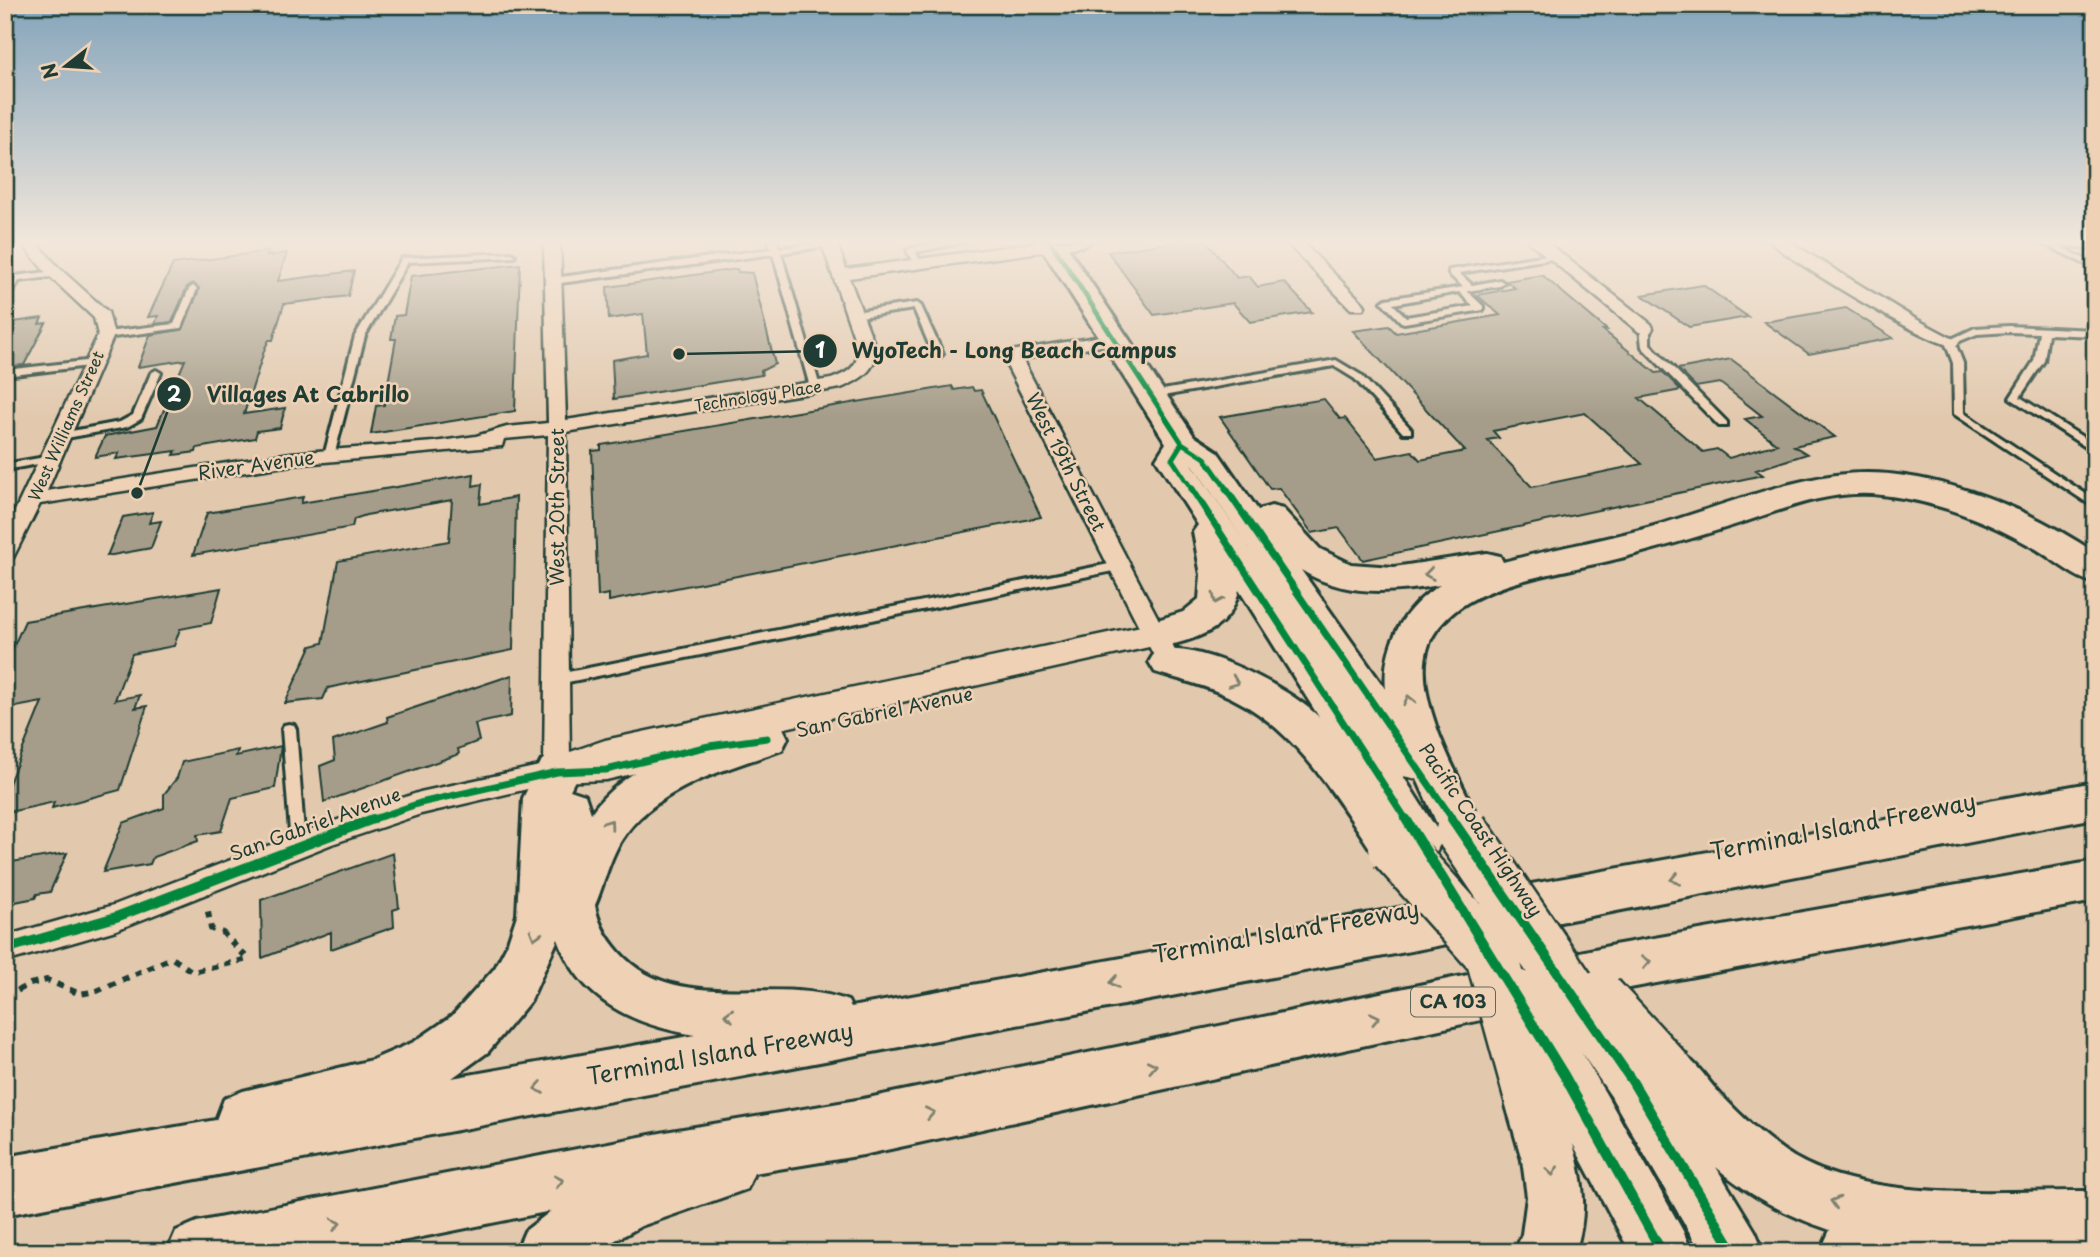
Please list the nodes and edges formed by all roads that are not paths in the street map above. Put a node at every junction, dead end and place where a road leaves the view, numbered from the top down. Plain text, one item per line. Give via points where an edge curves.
1 (84, 300) edge
2 (189, 300) edge
3 (382, 300) edge
4 (553, 300) edge
5 (790, 300) edge
6 (849, 300) edge
7 (1088, 300) edge
8 (1351, 300) edge
9 (1400, 300) edge
10 (1473, 300) edge
11 (1609, 300) edge
12 (1872, 300) edge
13 (1357, 306) dead end
14 (854, 315) junction
15 (1645, 328) joint
16 (2044, 331) junction
17 (2095, 333) edge
18 (106, 335) junction
19 (1114, 339) junction
20 (1950, 342) junction
21 (938, 354) dead end
22 (94, 363) junction
23 (5, 373) edge
24 (156, 373) dead end
25 (815, 387) junction
26 (1151, 395) junction
27 (1723, 424) dead end
28 (556, 428) junction
29 (1407, 431) dead end
30 (61, 436) junction
31 (1193, 450) junction
32 (2095, 450) edge
33 (329, 456) junction
34 (51, 459) junction
35 (5, 467) edge
36 (33, 499) junction
37 (2095, 505) edge
38 (1205, 510) junction
39 (5, 553) edge
40 (1570, 558) junction
41 (1119, 566) junction
42 (2091, 568) edge
43 (1161, 649) junction
44 (558, 678) junction
45 (289, 729) dead end
46 (767, 738) junction
47 (557, 772) junction
48 (2081, 798) edge
49 (1426, 839) junction
50 (298, 845) junction
51 (2095, 881) edge
52 (2045, 890) junction
53 (2095, 892) edge
54 (571, 908) junction
55 (1510, 942) junction
56 (5, 949) edge
57 (895, 1022) junction
58 (1651, 1077) junction
59 (1554, 1099) junction
60 (863, 1127) junction
61 (29, 1182) edge
62 (1901, 1219) junction
63 (2095, 1220) edge
64 (197, 1252) edge
65 (546, 1252) edge
66 (1545, 1252) edge
67 (1661, 1252) edge
68 (1734, 1252) edge
69 (1850, 1252) edge

1 - 18 street, West Williams Street via 102,316
2 - 18 lane via 178,326
3 - 33 lane via 360,336
4 - 28 street, West 20th Street
5 - 25 lane
6 - 14 street, Technology Place
7 - 19 highway, Pacific Coast Highway
8 - 13 street
9 - 10 lane via 1386,302 1404,320 1480,308
11 - 15 street
12 - 20 street
14 - 21 lane via 917,306
14 - 25 street, Technology Place via 867,349 863,370 835,384
15 - 27 lane via 1645,345
16 - 17 lane
16 - 20 lane via 1975,331
16 - 32 lane via 2039,361 2015,398
18 - 22 street, West Williams Street
19 - 26 highway, Pacific Coast Highway
19 - 41 street, West 19th Street via 1011,356
20 - 37 lane via 1958,363 1958,414
22 - 23 lane
22 - 30 street, West Williams Street
24 - 30 lane via 132,421
25 - 28 street, Technology Place
26 - 29 lane via 1336,363 1358,377
26 - 31 highway, Pacific Coast Highway
28 - 33 street, River Avenue via 494,443
28 - 44 street, West 20th Street
30 - 34 street, West Williams Street
31 - 38 highway, Pacific Coast Highway via 1172,459
40 -> 31 highway via 1402,578 1342,575 1305,555 1268,513
31 - 49 highway, Pacific Coast Highway
33 - 36 street, River Avenue
34 - 35 lane
34 - 36 street, West Williams Street
36 - 39 street, West Williams Street
38 -> 43 highway via 1221,578 1219,599 1208,616
38 - 49 highway, Pacific Coast Highway
40 - 42 highway via 1620,548 1818,487 1864,483 1899,486 1970,504 2021,525
49 -> 40 highway via 1404,667 1407,652 1427,615 1456,592
41 - 43 street, West 19th Street
41 - 44 lane
43 - 46 main road, San Gabriel Avenue
43 - 47 main road, San Gabriel Avenue via 605,754
43 -> 49 highway via 1254,691 1293,716 1329,755
44 - 47 street, West 20th Street
45 - 50 lane
46 - 47 street, San Gabriel Avenue via 606,770
54 -> 46 highway via 599,838 613,817 640,793 680,769
47 - 50 street, San Gabriel Avenue via 420,803
47 - 54 highway via 568,793
47 -> 61 highway via 545,798 541,915 530,951 513,984 470,1034 433,1060 375,1086 197,1129
48 -> 57 highway, Terminal Island Freeway via 1411,929
49 - 55 highway, bridge
49 - 55 highway, Pacific Coast Highway, bridge
50 - 56 street, San Gabriel Avenue via 116,917
51 - 52 highway, CA 103
52 - 53 highway
60 -> 52 highway, CA 103 via 1614,968
57 -> 54 highway via 727,1016 656,1003 630,991 599,965 578,934
55 - 58 highway, Pacific Coast Highway, bridge
55 - 59 highway, bridge
57 -> 61 highway, Terminal Island Freeway
62 -> 58 highway via 1797,1190 1764,1171 1701,1114
58 - 68 highway, Pacific Coast Highway
59 -> 66 highway via 1554,1232
59 - 67 highway
64 -> 60 highway via 671,1158
60 - 65 highway via 623,1203 589,1220
62 - 63 highway
62 - 69 highway

